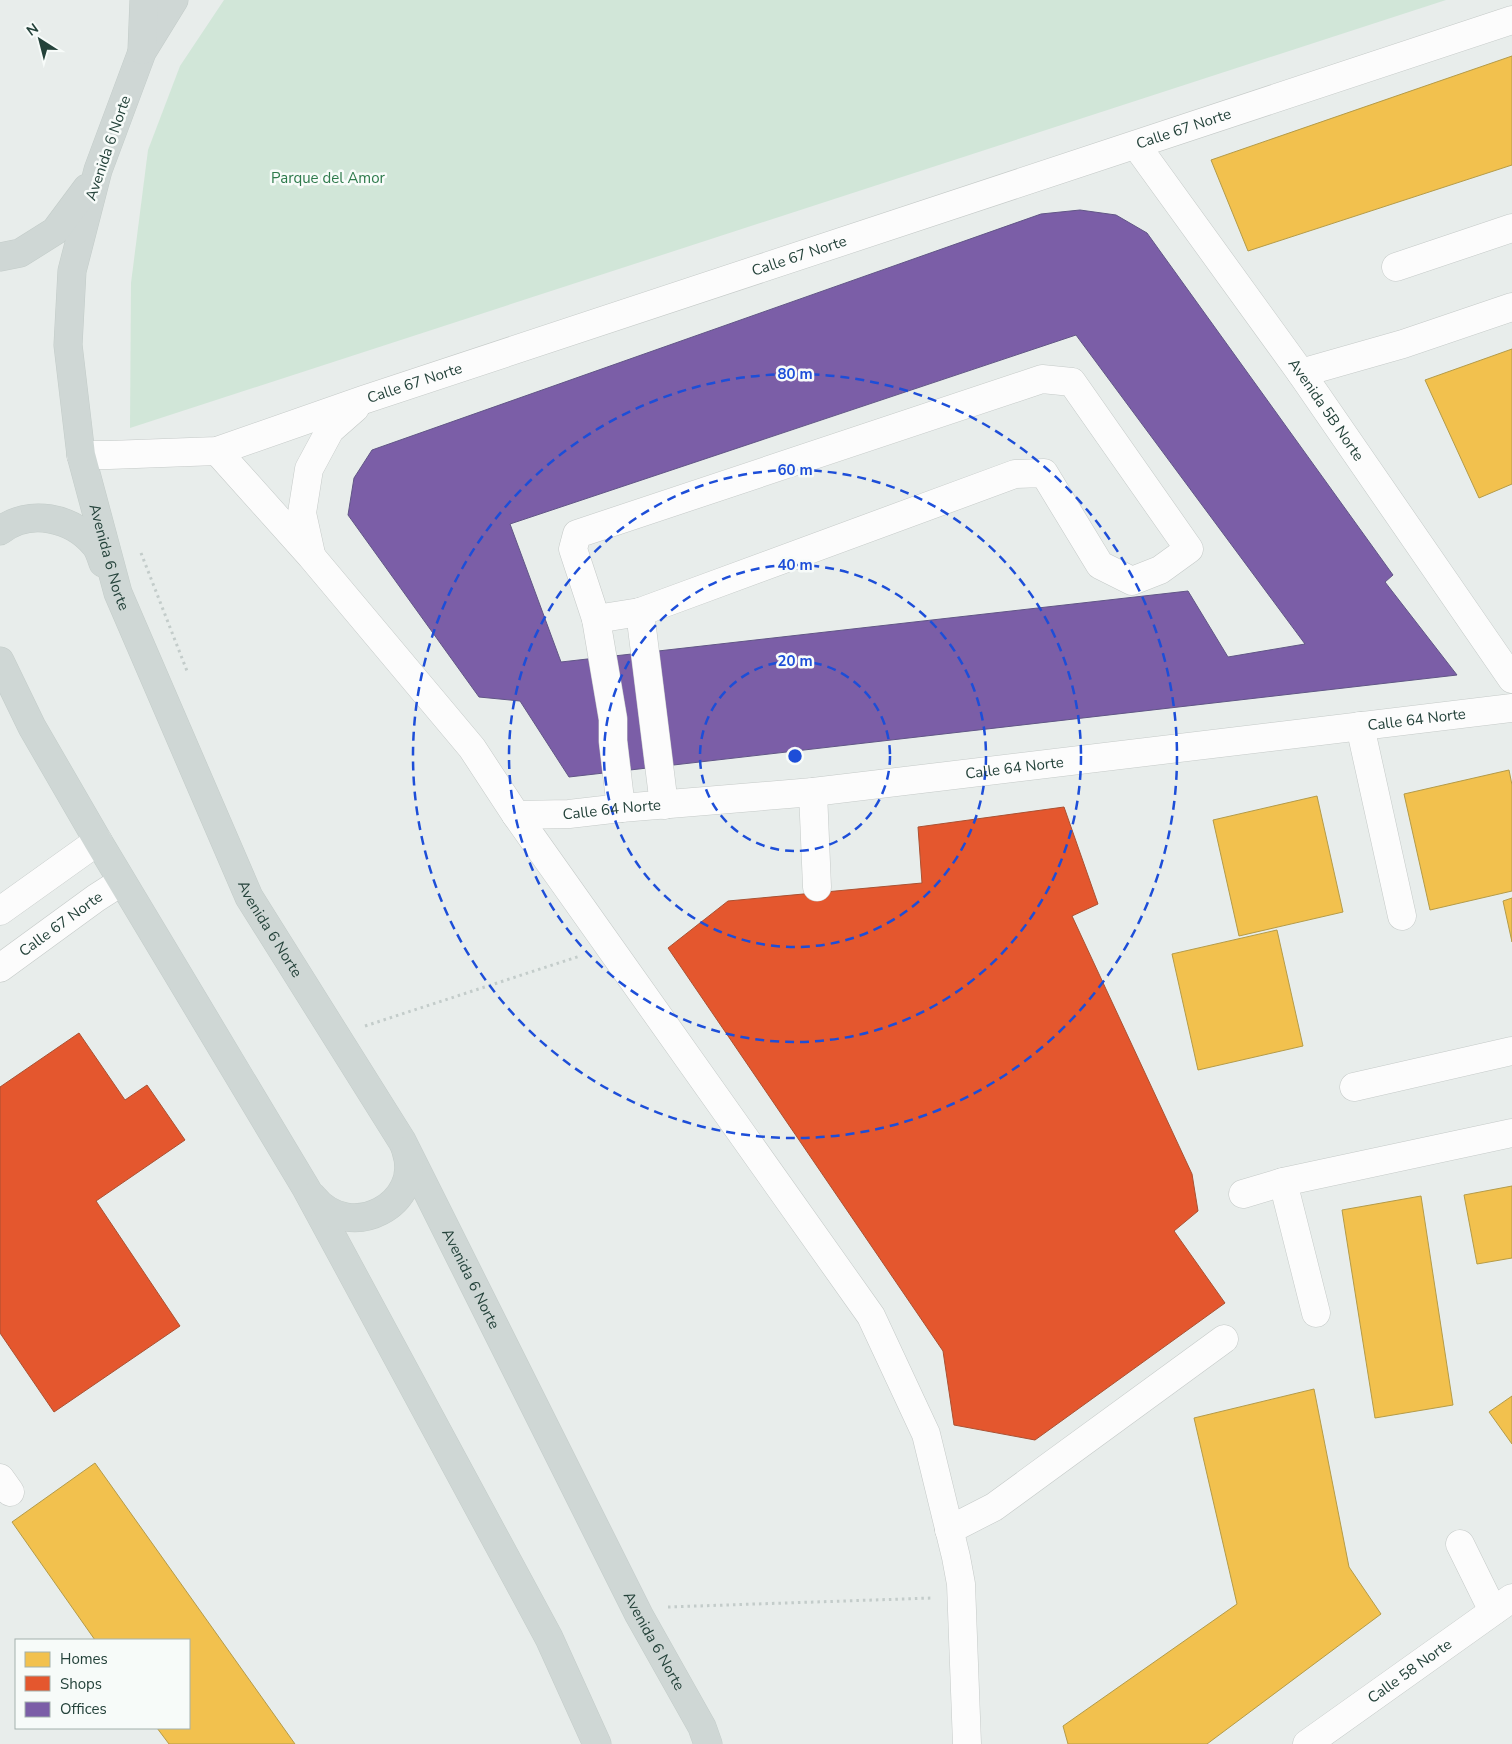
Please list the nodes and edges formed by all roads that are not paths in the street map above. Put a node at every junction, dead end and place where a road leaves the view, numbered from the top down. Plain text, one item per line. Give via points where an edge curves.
1 (144, 0) edge
2 (174, 0) edge
3 (1512, 20) edge
4 (142, 52) junction
5 (1136, 145) junction
6 (98, 170) junction
7 (1512, 228) edge
8 (0, 257) edge
9 (1396, 267) dead end
10 (1512, 307) edge
11 (1301, 374) junction
12 (363, 400) junction
13 (217, 451) junction
14 (81, 455) junction
15 (0, 531) edge
16 (311, 556) junction
17 (118, 594) junction
18 (640, 612) junction
19 (596, 620) junction
20 (0, 661) edge
21 (1512, 678) edge
22 (1512, 708) edge
23 (1360, 726) junction
24 (813, 792) junction
25 (664, 805) junction
26 (621, 808) junction
27 (516, 815) junction
28 (98, 841) junction
29 (121, 882) junction
30 (817, 887) dead end
31 (0, 911) edge
32 (1402, 916) dead end
33 (0, 968) edge
34 (1512, 1051) edge
35 (1354, 1087) dead end
36 (1512, 1133) edge
37 (402, 1141) junction
38 (1283, 1182) junction
39 (306, 1188) junction
40 (1243, 1194) dead end
41 (1316, 1313) dead end
42 (1224, 1340) dead end
43 (949, 1530) junction
44 (1460, 1544) dead end
45 (1502, 1604) edge
46 (597, 1744) edge
47 (708, 1744) edge
48 (967, 1744) edge
49 (1307, 1744) edge

1 - 4 main road
2 - 4 main road
3 - 5 street, Calle 67 Norte
4 - 6 main road, Avenida 6 Norte
5 - 11 street, Avenida 5B Norte
5 - 12 street, Calle 67 Norte
6 - 8 main road via 55,231 20,253
6 - 14 main road, Avenida 6 Norte via 72,271 68,345
7 - 9 street
10 - 11 street
11 - 21 street, Avenida 5B Norte
12 - 13 street, Calle 67 Norte
12 - 16 street via 330,430 309,469 302,513
13 - 14 street, Calle 67 Norte
13 - 16 street
14 - 17 main road, Avenida 6 Norte
15 - 17 main road via 31,518 56,519 78,529 96,546
16 - 27 street via 472,748
17 - 37 main road, Avenida 6 Norte via 249,897
18 - 19 street
18 - 19 street via 1015,474 1044,473 1100,565 1132,581 1160,570 1189,549 1072,382 1042,379 577,534 573,548
18 - 25 street
19 - 26 street via 613,719
20 - 28 main road via 32,727
22 - 23 street, Calle 64 Norte
23 - 24 street, Calle 64 Norte
23 - 32 street
24 - 25 street, Calle 64 Norte
24 - 30 street
25 - 26 street, Calle 64 Norte
26 - 27 street, Calle 64 Norte via 569,814
27 - 43 street via 871,1316 926,1434
28 - 29 main road
28 - 31 street
29 - 33 street, Calle 67 Norte
29 - 39 main road
34 - 35 street
36 - 38 street
37 - 39 main road via 407,1154 407,1179 394,1201 373,1215 348,1218 335,1215 324,1209
37 - 47 main road, Avenida 6 Norte via 639,1614 702,1727
38 - 40 street
38 - 41 street
39 - 46 main road via 549,1638
42 - 43 street via 994,1508
43 - 48 street via 961,1584
44 - 45 street
45 - 49 street, Calle 58 Norte

